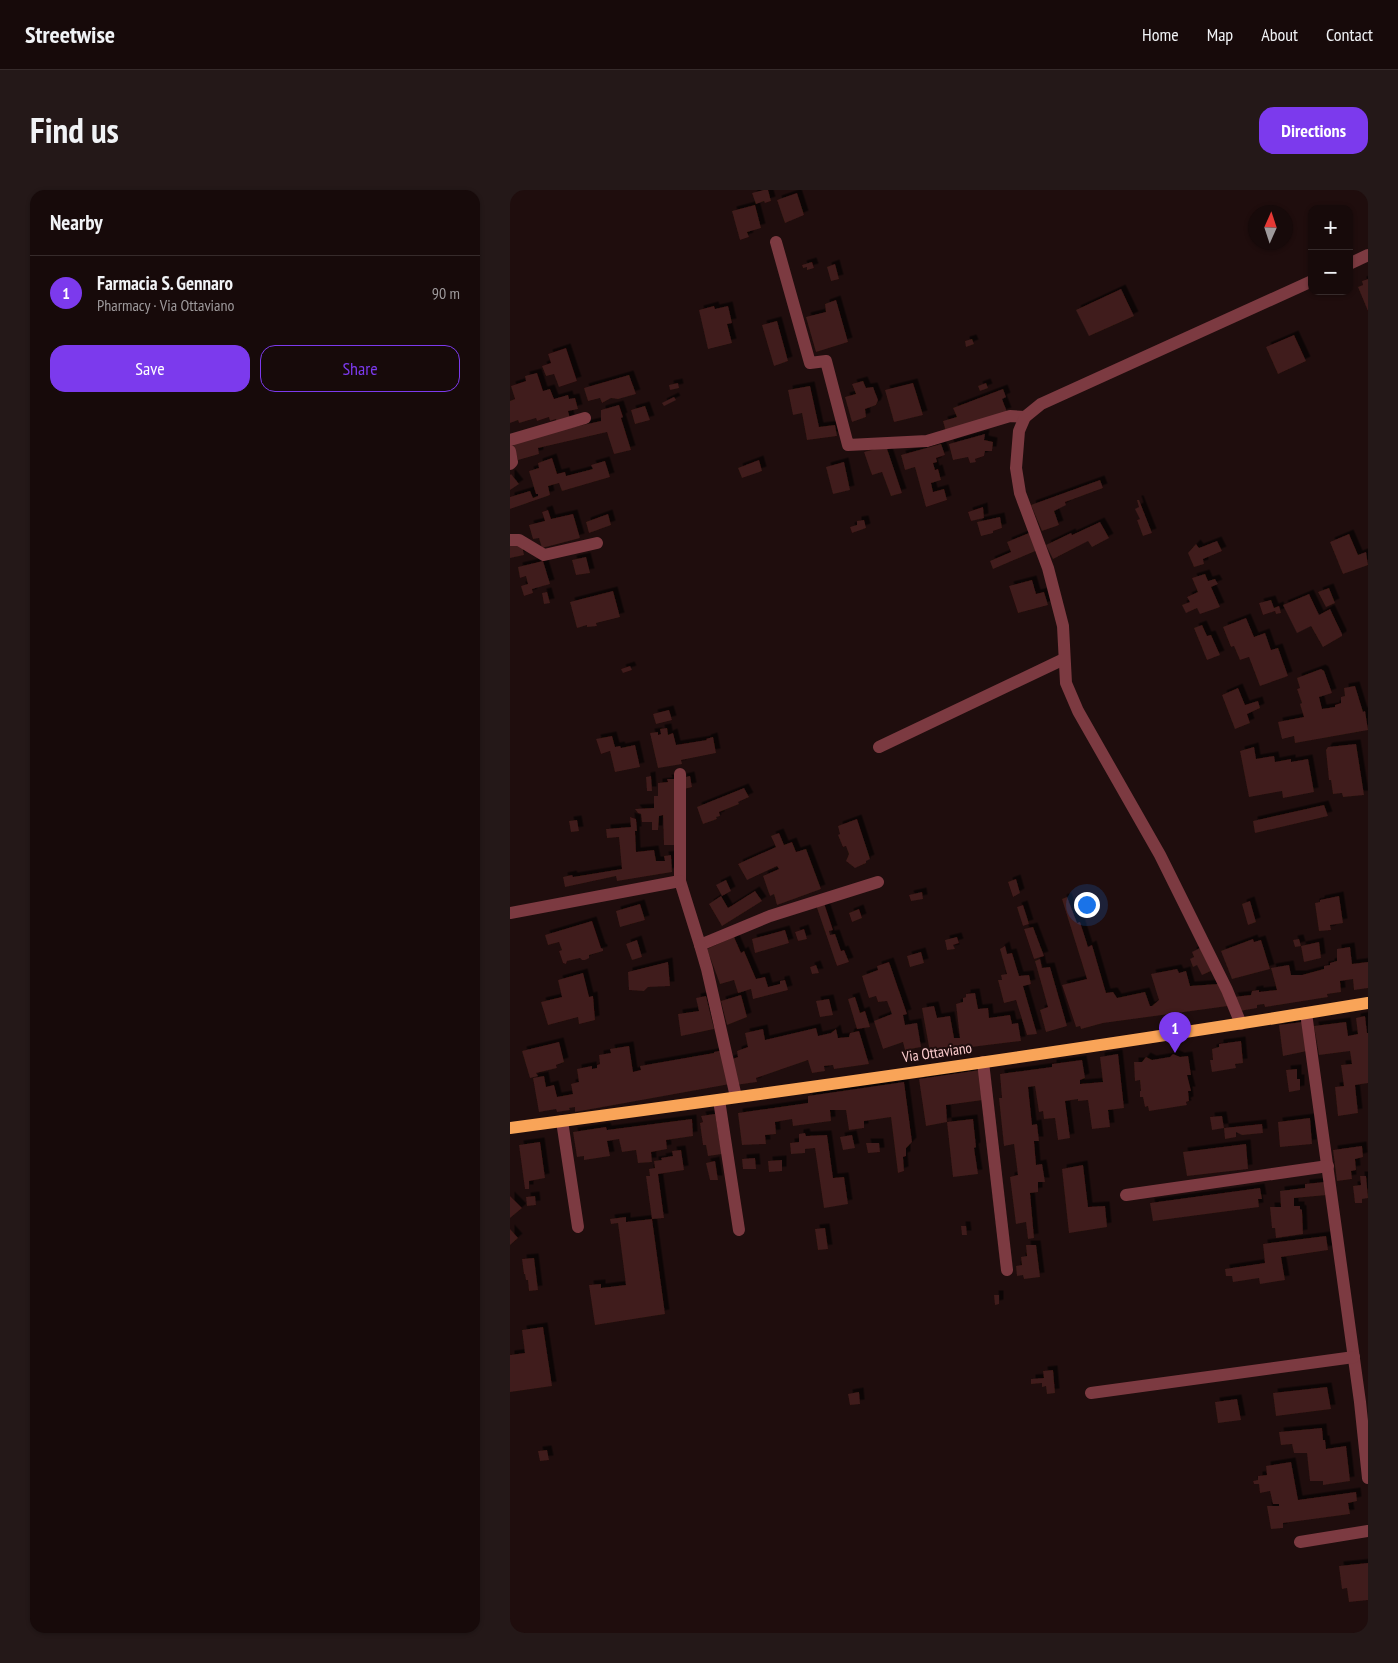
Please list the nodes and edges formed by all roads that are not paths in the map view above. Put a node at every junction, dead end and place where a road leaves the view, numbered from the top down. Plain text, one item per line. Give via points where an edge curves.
1 (776, 242) dead end
2 (1368, 255) edge
3 (1353, 262) edge
4 (1308, 283) edge
5 (1025, 417) junction
6 (585, 418) dead end
7 (510, 440) edge
8 (510, 451) edge
9 (510, 464) edge
10 (510, 540) edge
11 (597, 543) dead end
12 (1064, 659) junction
13 (879, 747) dead end
14 (680, 774) dead end
15 (680, 881) junction
16 (878, 882) dead end
17 (510, 913) edge
18 (700, 945) junction
19 (1368, 1003) edge
20 (1306, 1014) junction
21 (1241, 1024) junction
22 (983, 1062) junction
23 (736, 1097) junction
24 (719, 1100) junction
25 (562, 1121) junction
26 (510, 1128) edge
27 (1328, 1166) junction
28 (1126, 1195) dead end
29 (578, 1227) dead end
30 (739, 1230) dead end
31 (1007, 1270) dead end
32 (1354, 1357) junction
33 (1091, 1393) dead end
34 (1364, 1401) edge
35 (1368, 1478) edge
36 (1368, 1532) edge
37 (1300, 1542) dead end

1 - 5 street via 810,363 826,361 848,445 927,442 1010,416
2 - 3 street
4 - 5 street via 1041,404
5 - 12 street via 1017,446 1018,485 1048,568 1063,626
6 - 7 street
8 - 9 street
10 - 11 street via 519,540 544,555
12 - 13 street
12 - 21 street via 1066,683 1078,711 1160,855
14 - 15 street
15 - 17 street
15 - 18 street
16 - 18 street via 770,916
18 - 23 street
19 - 20 main road, Via Ottaviano
20 - 21 main road, Via Ottaviano
20 - 27 street
21 - 22 main road, Via Ottaviano
22 - 23 main road, Via Ottaviano
22 - 31 street
23 - 24 main road, Via Ottaviano
24 - 25 main road, Via Ottaviano
24 - 30 street
25 - 26 main road, Via Ottaviano
25 - 29 street
27 - 28 street
27 - 32 street
32 - 33 street
32 - 34 street
34 - 35 street
36 - 37 street

